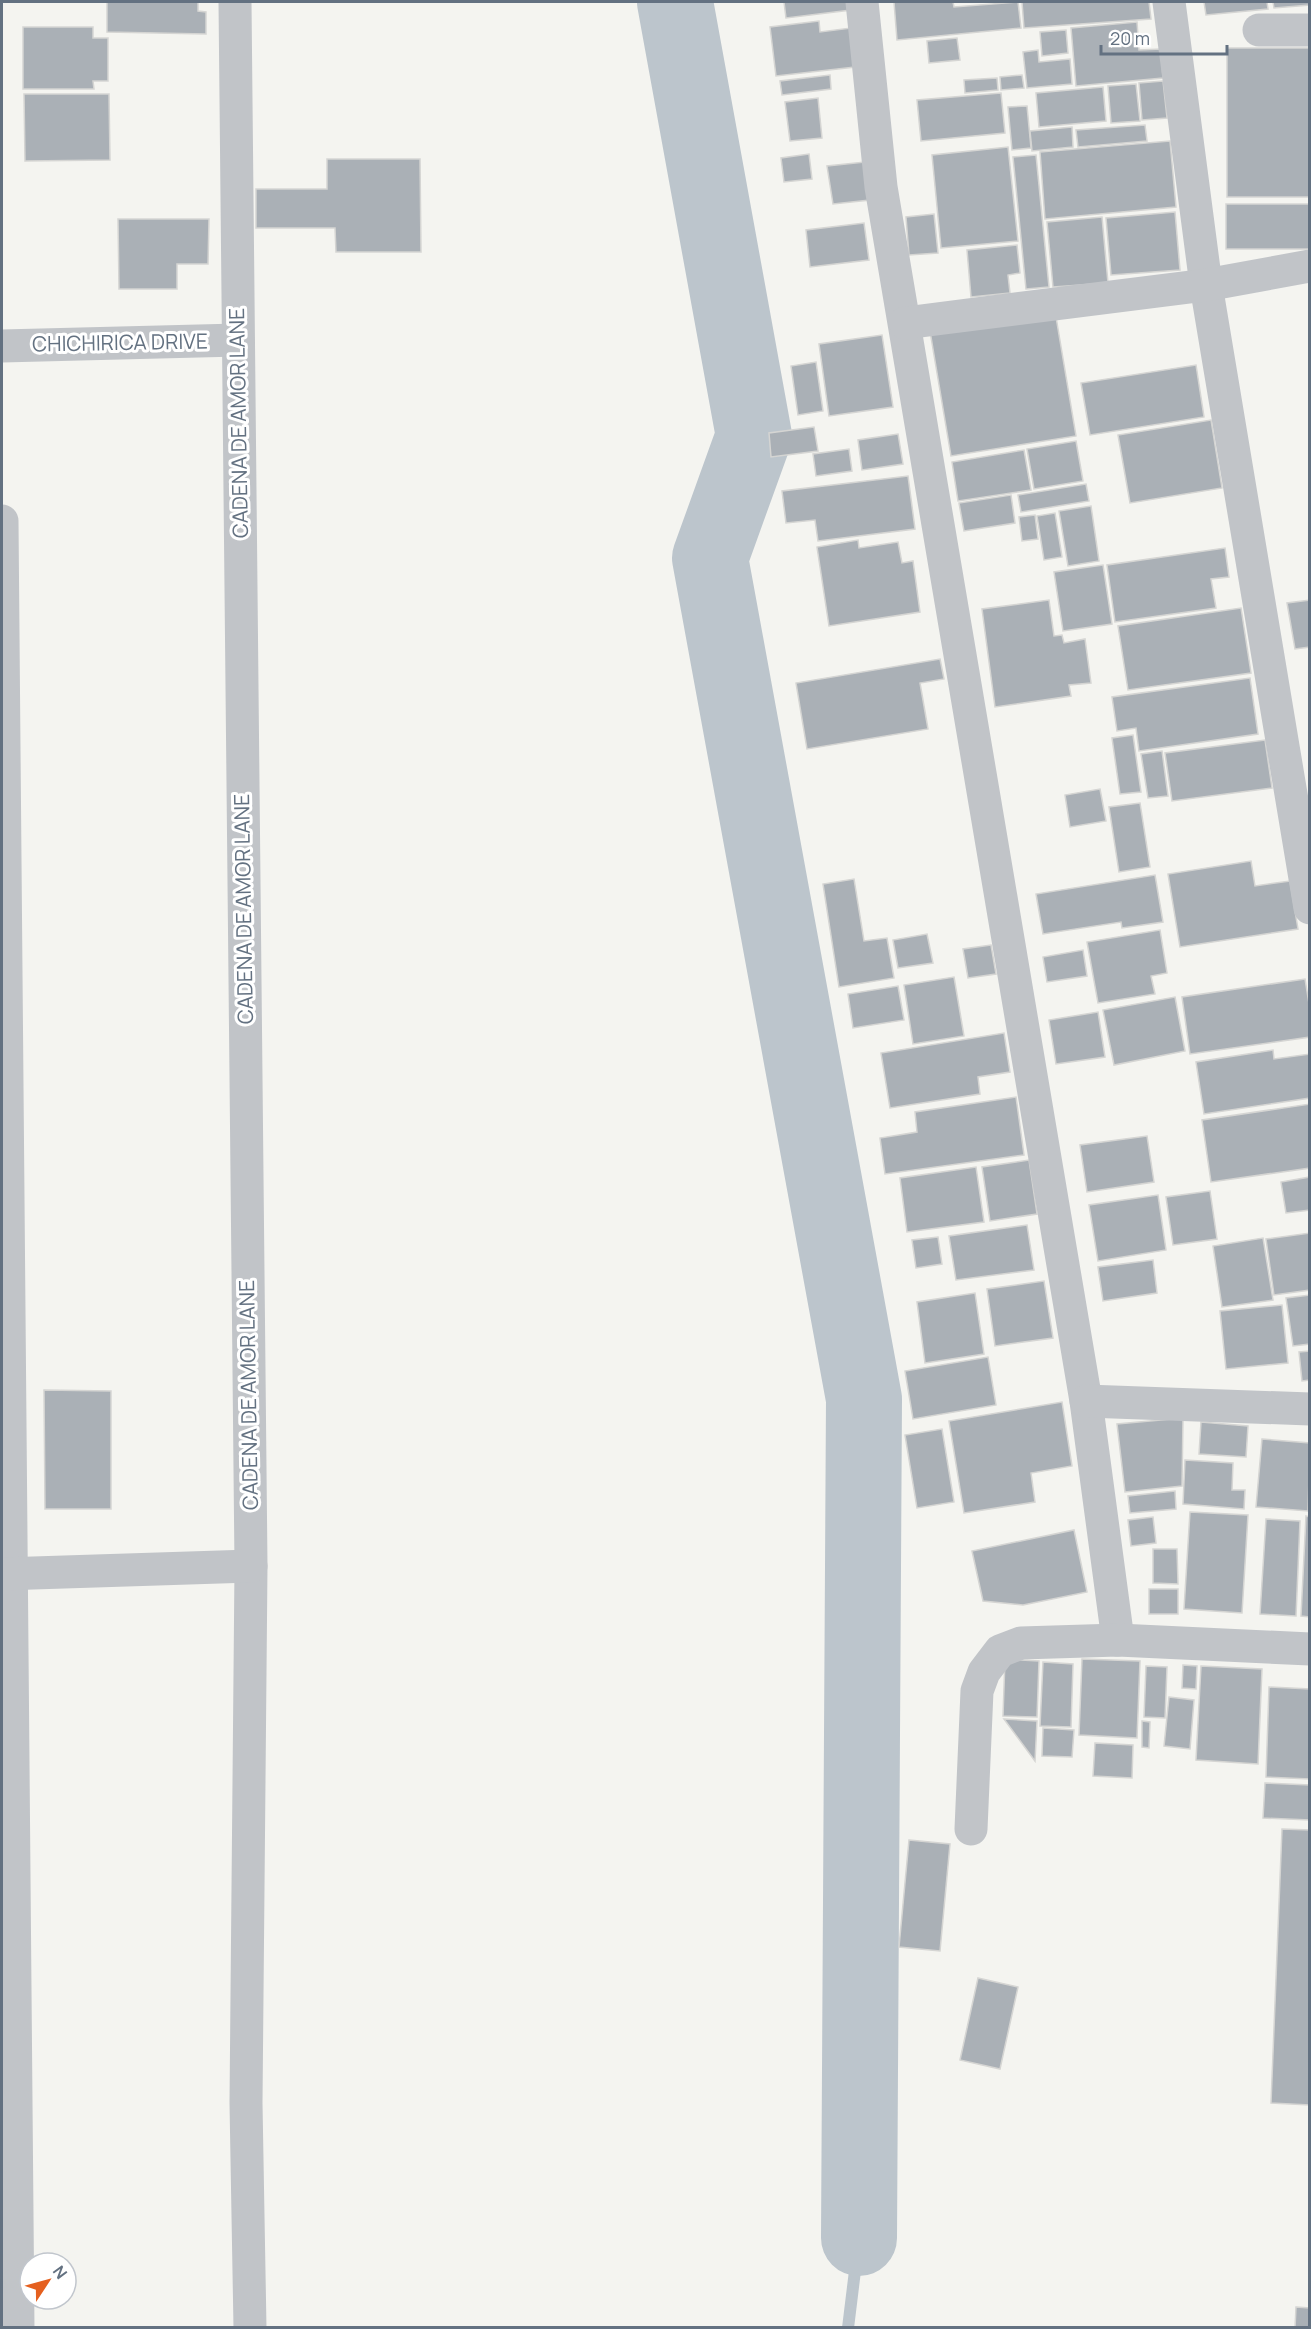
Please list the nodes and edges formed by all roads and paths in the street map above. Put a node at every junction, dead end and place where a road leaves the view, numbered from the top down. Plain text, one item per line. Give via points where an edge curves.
1 (235, 2) edge
2 (862, 2) edge
3 (1169, 2) edge
4 (1259, 30) dead end
5 (1310, 30) edge
6 (1310, 266) edge
7 (1206, 285) junction
8 (905, 323) junction
9 (238, 340) junction
10 (2, 346) edge
11 (2, 521) edge
12 (1310, 908) edge
13 (1086, 1401) junction
14 (1310, 1409) edge
15 (251, 1566) junction
16 (7, 1574) edge
17 (1118, 1640) junction
18 (1310, 1649) edge
19 (971, 1829) dead end
20 (18, 2328) edge
21 (250, 2328) edge

1 - 9 street, CADENA DE AMOR LANE
2 - 8 street via 881,187
3 - 7 street
4 - 5 street
6 - 7 street
7 - 8 street
7 - 12 street
8 - 13 street
9 - 10 street, CHICHIRICA DRIVE
9 - 15 street, CADENA DE AMOR LANE
11 - 16 street
13 - 14 street
13 - 17 street
15 - 16 street
15 - 21 street, CADENA DE AMOR LANE via 246,2103
16 - 20 street
17 - 18 street
17 - 19 street via 1021,1643 1000,1651 984,1672 977,1691

